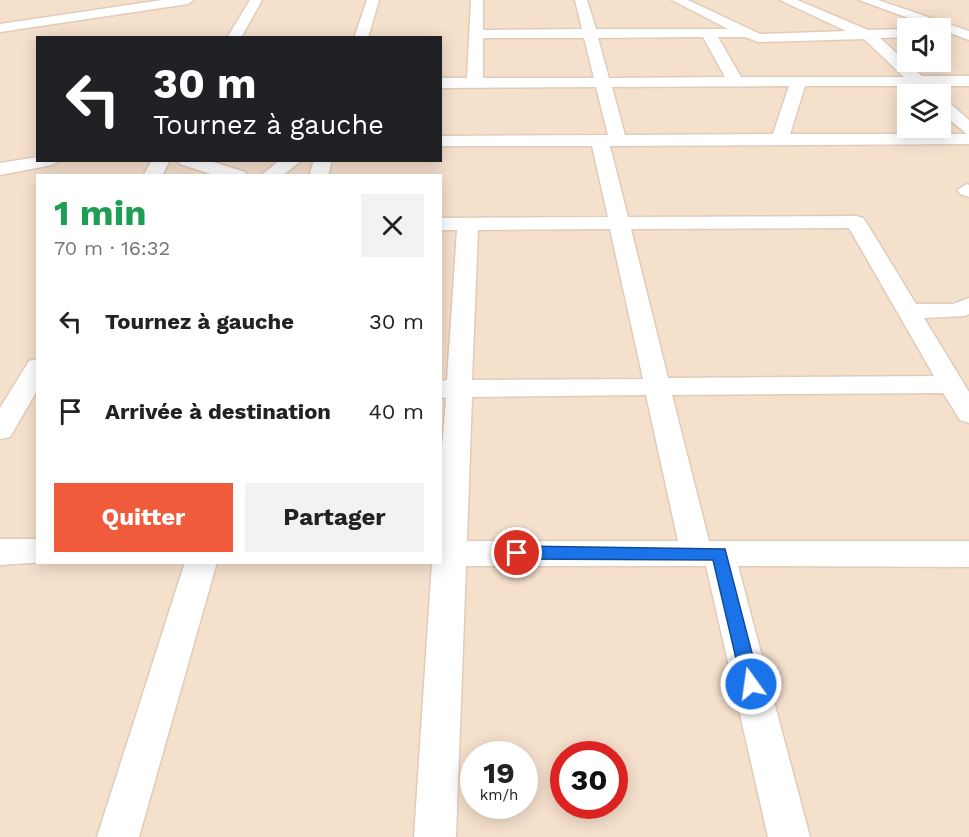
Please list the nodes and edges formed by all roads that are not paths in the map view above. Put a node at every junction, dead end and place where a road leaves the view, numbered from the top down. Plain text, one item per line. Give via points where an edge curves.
1 (189, 0) edge
2 (256, 0) edge
3 (373, 0) edge
4 (477, 0) edge
5 (581, 0) edge
6 (678, 0) edge
7 (786, 0) edge
8 (865, 0) edge
9 (142, 4) edge
10 (912, 18) edge
11 (969, 22) edge
12 (0, 27) edge
13 (951, 28) edge
14 (951, 32) edge
15 (708, 33) junction
16 (747, 33) junction
17 (897, 33) edge
18 (476, 34) junction
19 (590, 34) junction
20 (868, 34) junction
21 (235, 36) edge
22 (362, 36) edge
23 (969, 36) edge
24 (918, 81) junction
25 (969, 81) edge
26 (442, 82) edge
27 (475, 82) junction
28 (603, 82) junction
29 (736, 82) junction
30 (798, 82) junction
31 (921, 84) edge
32 (951, 113) edge
33 (969, 129) edge
34 (780, 139) junction
35 (969, 139) edge
36 (609, 140) junction
37 (442, 141) edge
38 (40, 162) edge
39 (192, 162) edge
40 (290, 162) edge
41 (0, 169) edge
42 (232, 174) edge
43 (272, 174) edge
44 (455, 224) edge
45 (620, 224) junction
46 (969, 305) edge
47 (908, 311) junction
48 (36, 370) edge
49 (951, 384) junction
50 (657, 387) junction
51 (450, 389) edge
52 (969, 414) edge
53 (0, 430) edge
54 (0, 552) edge
55 (36, 552) edge
56 (446, 552) edge
57 (708, 553) junction
58 (969, 554) edge
59 (200, 564) edge
60 (118, 837) edge
61 (435, 837) edge
62 (789, 837) edge

1 - 9 street
2 - 21 street
3 - 22 street
4 - 18 street
5 - 19 street
6 - 16 street
7 - 20 street
8 - 10 street
9 - 12 street
11 - 13 street
14 - 23 street
15 - 16 street
15 - 19 street
15 - 29 street
16 - 20 street via 758,38
17 - 20 street
18 - 19 street
18 - 27 street
19 - 28 street
20 - 24 street
24 - 25 street
24 - 30 street
24 - 31 street
26 - 27 street
27 - 28 street
28 - 29 street
28 - 36 street
29 - 30 street
30 - 34 street
32 - 33 street
34 - 35 street
34 - 36 street
36 - 37 street
36 - 45 street
38 - 41 street
39 - 42 street
40 - 43 street
44 - 45 street
44 - 51 street
45 - 47 street via 856,222
45 - 50 street
46 - 47 street via 957,311
47 - 49 street
48 - 53 street
49 - 50 street
49 - 52 street
50 - 51 street
50 - 57 street
51 - 56 street
54 - 55 street
56 - 57 street
56 - 61 street
57 - 58 street
57 - 62 street
59 - 60 street

